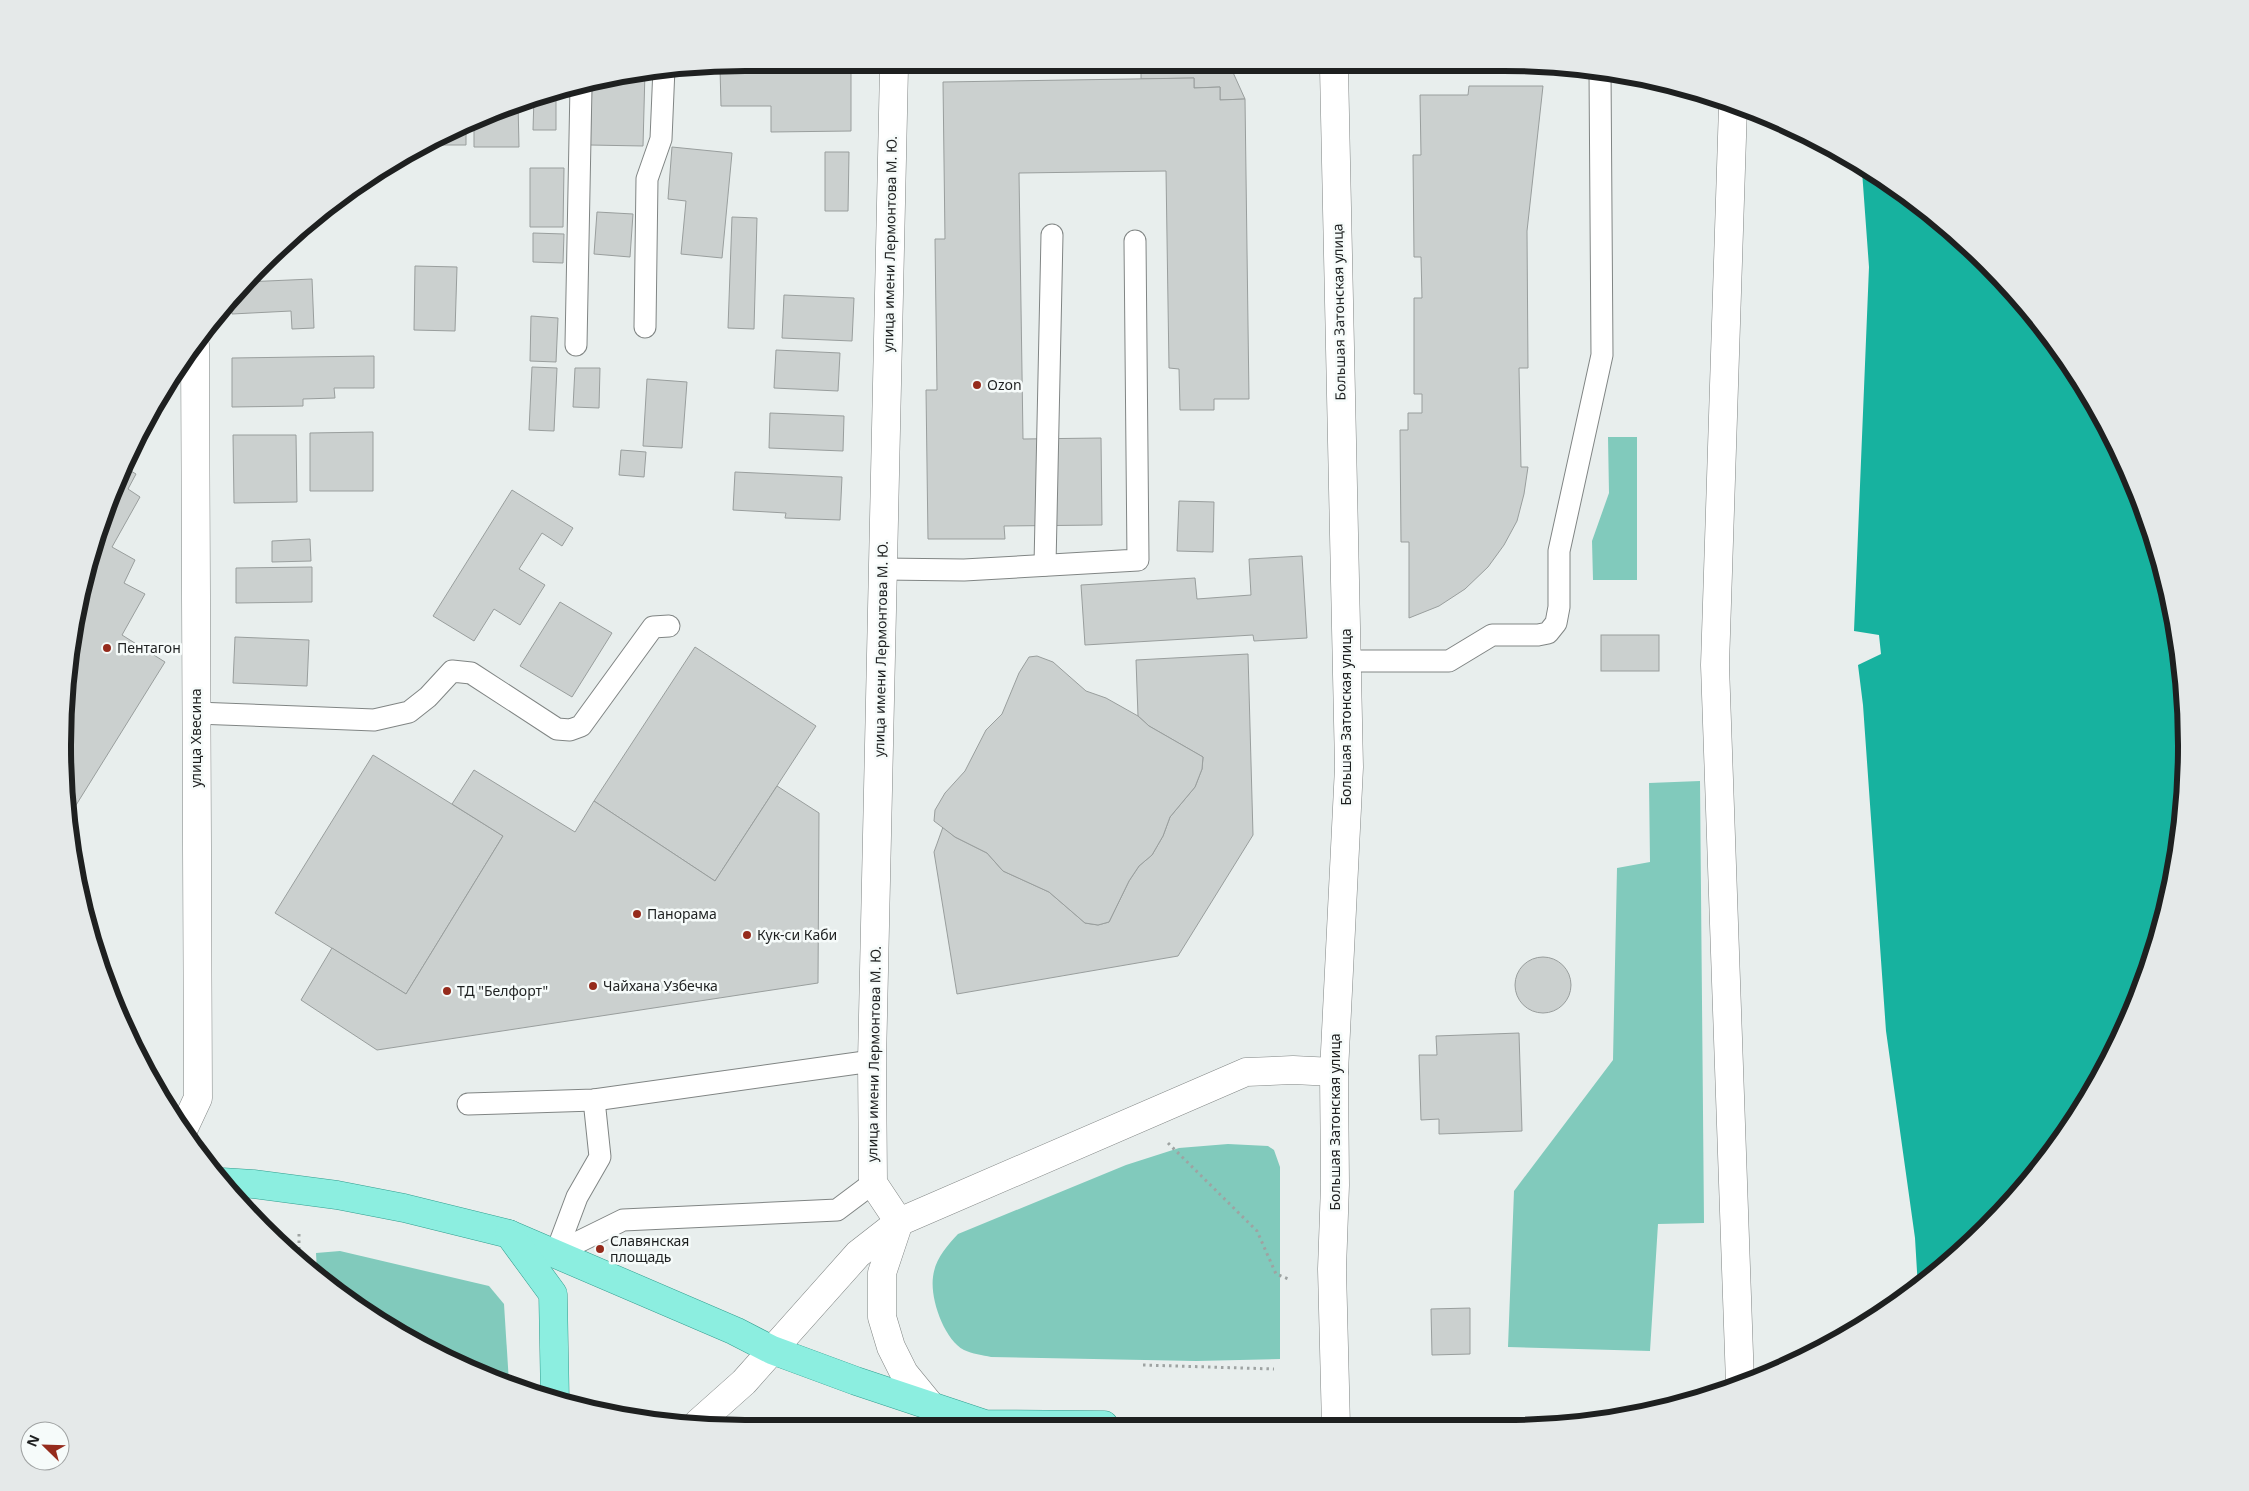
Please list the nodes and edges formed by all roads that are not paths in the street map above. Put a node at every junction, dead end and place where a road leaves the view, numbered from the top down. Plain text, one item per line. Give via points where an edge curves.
1 (894, 71) edge
2 (1334, 71) edge
3 (664, 76) edge
4 (1600, 78) edge
5 (581, 92) edge
6 (1733, 112) edge
7 (1052, 235) dead end
8 (1135, 242) dead end
9 (645, 327) dead end
10 (576, 345) dead end
11 (195, 357) edge
12 (1045, 565) junction
13 (883, 569) junction
14 (669, 626) dead end
15 (1346, 661) junction
16 (196, 713) junction
17 (872, 1061) junction
18 (1334, 1072) junction
19 (594, 1100) junction
20 (468, 1104) dead end
21 (187, 1122) edge
22 (233, 1183) edge
23 (873, 1183) junction
24 (899, 1222) junction
25 (509, 1234) junction
26 (556, 1253) junction
27 (772, 1350) junction
28 (1740, 1376) edge
29 (555, 1392) edge
30 (931, 1406) junction
31 (703, 1418) edge
32 (972, 1420) edge
33 (1336, 1420) edge

1 - 13 street, улица имени Лермонтова М. Ю.
2 - 15 street, Большая Затонская улица
3 - 9 lane via 662,139 646,180
4 - 15 lane via 1602,355 1559,551 1556,623 1548,633 1492,636 1449,661
5 - 10 lane
6 - 28 street via 1715,665
7 - 12 lane
8 - 12 lane via 1138,560
11 - 16 street, улица Хвесина
12 - 13 lane via 964,570
13 - 17 street, улица имени Лермонтова М. Ю.
14 - 16 lane via 653,626 581,726 570,730 557,729 471,673 452,670 428,697 409,712 374,720
15 - 18 street, Большая Затонская улица via 1349,767
16 - 21 street, улица Хвесина via 198,1098
17 - 19 lane
17 - 23 street, улица имени Лермонтова М. Ю.
18 - 24 street via 1246,1072
18 - 33 street, Большая Затонская улица via 1332,1269
19 - 20 lane
19 - 26 lane via 600,1157 577,1197
22 - 25 main road via 337,1195
23 - 24 street, улица имени Лермонтова М. Ю.
23 - 26 lane via 837,1210 623,1220
24 - 27 street via 858,1254
24 - 30 street via 882,1273 882,1317 891,1347 904,1373
25 - 26 main road
25 - 29 main road via 553,1294
26 - 27 main road
27 - 30 main road
27 - 31 street via 744,1382
30 - 32 main road

